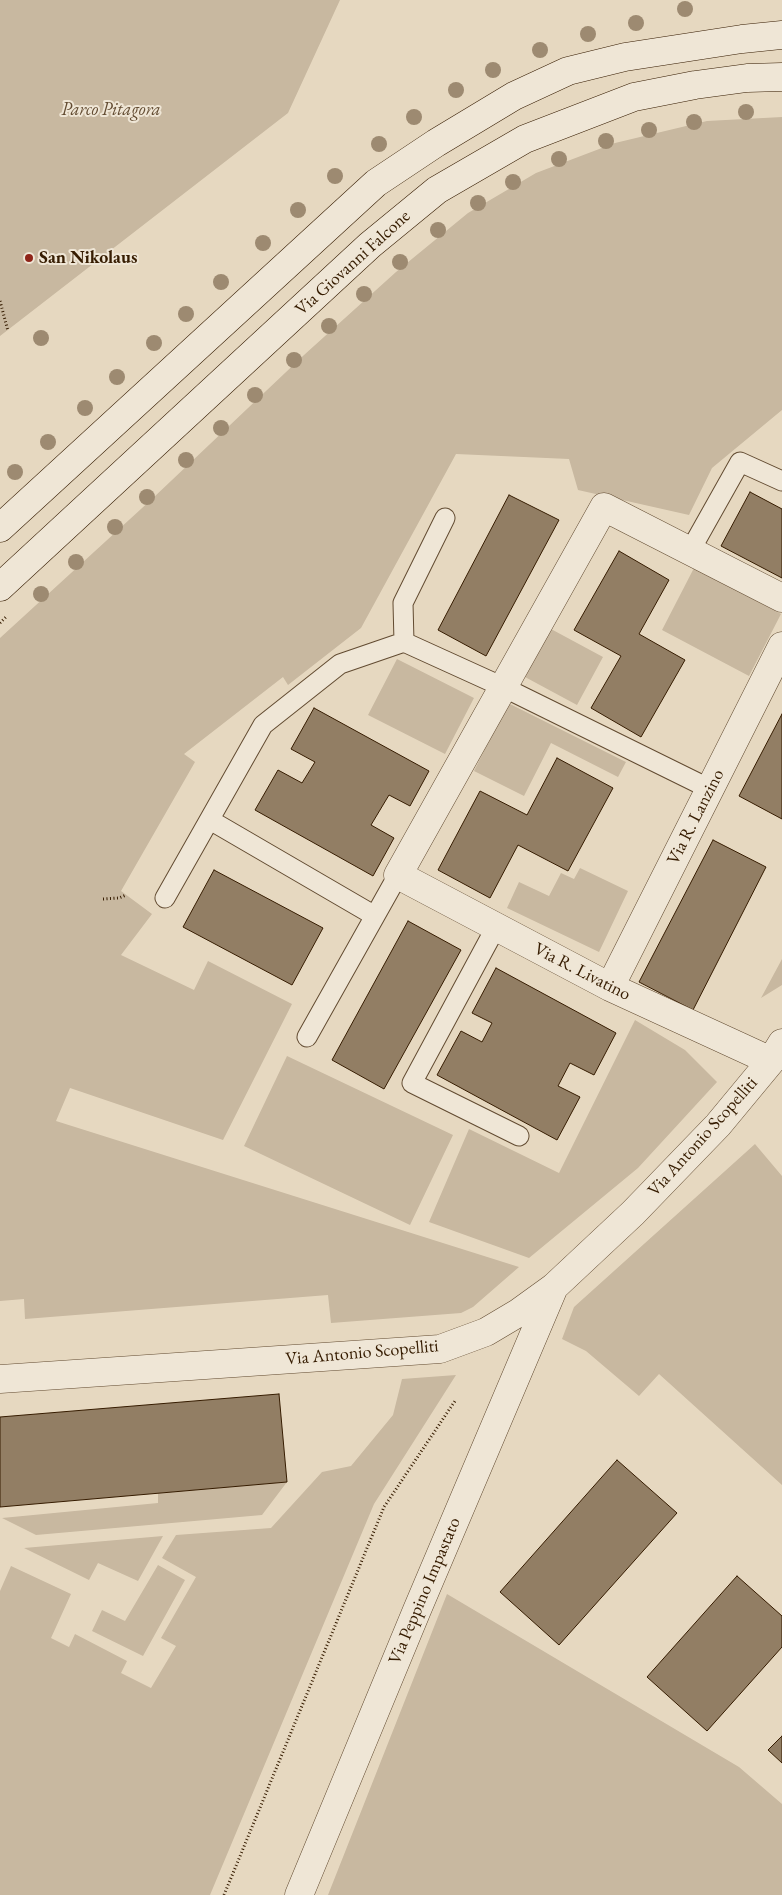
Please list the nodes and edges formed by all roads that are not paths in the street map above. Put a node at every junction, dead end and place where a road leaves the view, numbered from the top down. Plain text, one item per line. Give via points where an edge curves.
1 (782, 35) edge
2 (782, 77) edge
3 (782, 481) edge
4 (445, 518) dead end
5 (0, 528) edge
6 (690, 551) junction
7 (0, 587) edge
8 (782, 598) edge
9 (404, 642) junction
10 (782, 646) edge
11 (503, 687) junction
12 (710, 789) junction
13 (210, 820) junction
14 (398, 875) junction
15 (165, 898) dead end
16 (375, 916) junction
17 (496, 927) junction
18 (610, 987) junction
19 (307, 1037) dead end
20 (776, 1052) edge
21 (518, 1136) dead end
22 (554, 1287) junction
23 (0, 1379) edge
24 (299, 1895) edge

1 - 5 street via 625,57 568,71 514,96 436,143 376,183
2 - 7 street, Via Giovanni Falcone via 746,78 634,97 525,139 437,190 370,245
3 - 6 lane via 740,462
4 - 9 lane via 403,603
6 - 8 street
6 - 11 street via 604,507
9 - 11 lane
9 - 13 lane via 340,664 263,726
10 - 12 street, Via R. Lanzino
11 - 12 lane
11 - 14 street
12 - 18 street, Via R. Lanzino
13 - 15 lane
13 - 16 lane
14 - 16 lane
14 - 17 street, Via R. Livatino
16 - 19 lane
17 - 18 street, Via R. Livatino
17 - 21 lane via 412,1083
18 - 20 street, Via R. Livatino
20 - 22 street, Via Antonio Scopelliti via 718,1125 633,1213
22 - 23 street, Via Antonio Scopelliti via 486,1332 440,1349
22 - 24 street, Via Peppino Impastato

